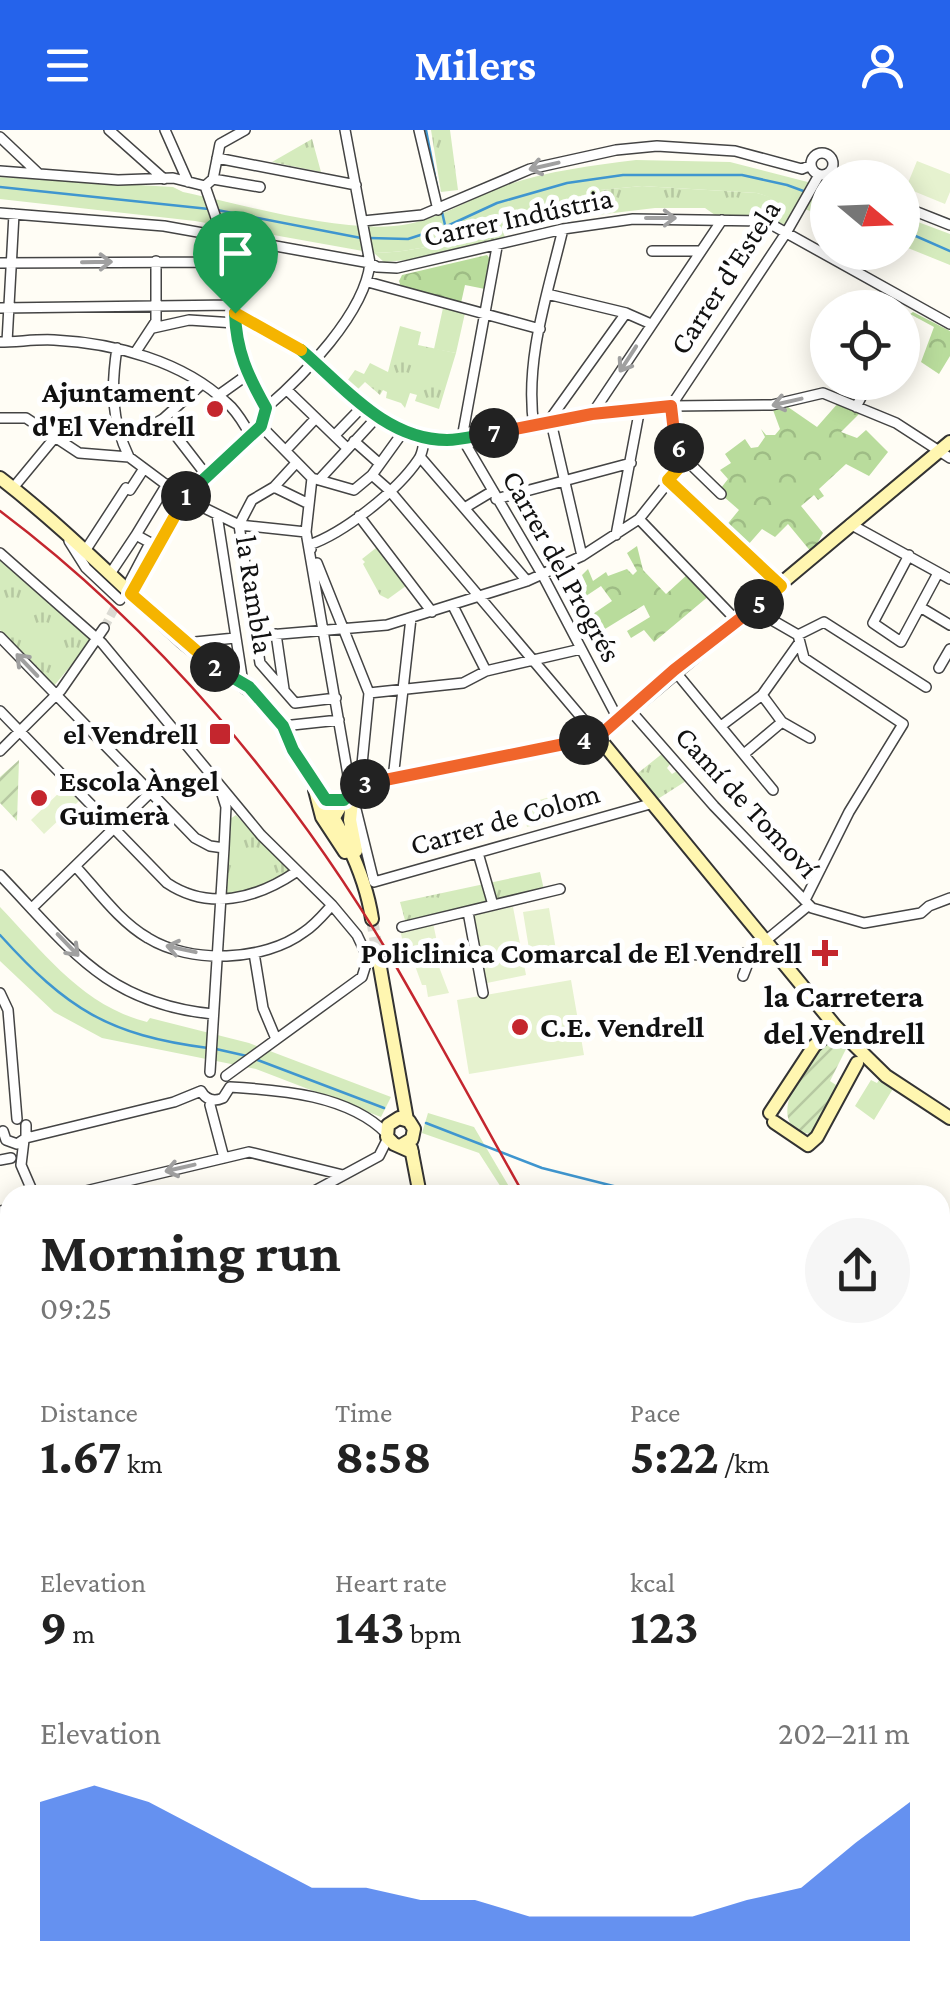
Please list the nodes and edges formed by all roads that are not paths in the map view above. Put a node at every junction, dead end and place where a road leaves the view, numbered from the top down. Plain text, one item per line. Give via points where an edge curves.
1 (109, 130) edge
2 (165, 130) edge
3 (246, 130) edge
4 (345, 130) edge
5 (419, 130) edge
6 (230, 133) edge
7 (0, 136) edge
8 (217, 161) junction
9 (810, 166) edge
10 (0, 170) edge
11 (38, 173) junction
12 (169, 178) junction
13 (188, 182) junction
14 (356, 185) junction
15 (208, 186) junction
16 (260, 188) dead end
17 (810, 192) edge
18 (438, 210) junction
19 (0, 212) edge
20 (920, 213) edge
21 (14, 214) junction
22 (722, 220) junction
23 (364, 224) junction
24 (950, 225) edge
25 (563, 228) junction
26 (220, 233) junction
27 (786, 233) junction
28 (497, 247) junction
29 (652, 250) dead end
30 (700, 251) junction
31 (369, 259) junction
32 (156, 261) junction
33 (228, 262) junction
34 (0, 264) edge
35 (12, 264) junction
36 (397, 268) junction
37 (368, 282) junction
38 (396, 290) junction
39 (547, 294) junction
40 (157, 304) junction
41 (5, 308) edge
42 (626, 313) junction
43 (234, 314) junction
44 (484, 315) junction
45 (651, 324) junction
46 (950, 324) edge
47 (153, 328) junction
48 (540, 329) junction
49 (4, 342) edge
50 (118, 348) junction
51 (135, 352) junction
52 (316, 363) junction
53 (247, 375) junction
54 (202, 384) junction
55 (223, 390) junction
56 (287, 390) junction
57 (860, 400) edge
58 (364, 406) junction
59 (671, 406) junction
60 (856, 407) junction
61 (640, 408) junction
62 (265, 410) junction
63 (592, 414) junction
64 (377, 416) junction
65 (0, 418) edge
66 (316, 418) junction
67 (163, 419) junction
68 (552, 422) junction
69 (262, 427) junction
70 (534, 427) junction
71 (145, 429) dead end
72 (403, 432) junction
73 (334, 435) junction
74 (56, 436) junction
75 (248, 436) junction
76 (425, 437) junction
77 (462, 438) junction
78 (350, 444) junction
79 (286, 450) junction
80 (946, 450) edge
81 (128, 457) junction
82 (420, 458) junction
83 (686, 460) junction
84 (630, 462) junction
85 (296, 463) junction
86 (380, 464) junction
87 (143, 470) junction
88 (372, 475) junction
89 (207, 476) junction
90 (0, 478) edge
91 (315, 479) junction
92 (563, 480) junction
93 (668, 480) junction
94 (166, 484) junction
95 (274, 487) junction
96 (13, 488) junction
97 (389, 490) junction
98 (721, 494) dead end
99 (494, 495) junction
100 (184, 498) junction
101 (309, 504) junction
102 (466, 507) junction
103 (218, 515) junction
104 (359, 516) junction
105 (639, 519) junction
106 (239, 524) junction
107 (850, 524) junction
108 (306, 532) junction
109 (66, 534) junction
110 (616, 534) junction
111 (136, 535) junction
112 (154, 545) junction
113 (309, 545) junction
114 (85, 552) junction
115 (0, 553) edge
116 (582, 556) junction
117 (909, 556) junction
118 (938, 573) junction
119 (110, 574) junction
120 (542, 574) junction
121 (950, 580) edge
122 (527, 581) junction
123 (781, 586) junction
124 (127, 591) junction
125 (478, 596) junction
126 (453, 606) junction
127 (920, 608) junction
128 (753, 609) junction
129 (432, 612) junction
130 (411, 618) junction
131 (737, 621) junction
132 (950, 625) edge
133 (343, 627) junction
134 (104, 628) tunnel mouth
135 (325, 628) junction
136 (276, 634) junction
137 (256, 636) junction
138 (0, 637) edge
139 (97, 638) junction
140 (235, 638) junction
141 (798, 639) junction
142 (186, 644) junction
143 (950, 649) edge
144 (581, 650) junction
145 (532, 661) junction
146 (939, 668) dead end
147 (674, 670) junction
148 (486, 671) junction
149 (243, 683) junction
150 (926, 687) dead end
151 (405, 689) junction
152 (285, 691) junction
153 (369, 693) junction
154 (56, 695) junction
155 (762, 695) junction
156 (336, 698) junction
157 (630, 710) junction
158 (0, 711) edge
159 (339, 720) junction
160 (618, 720) junction
161 (782, 722) junction
162 (283, 726) junction
163 (721, 726) junction
164 (20, 732) junction
165 (598, 737) junction
166 (810, 738) dead end
167 (0, 751) edge
168 (744, 754) junction
169 (394, 778) junction
170 (215, 780) junction
171 (773, 790) dead end
172 (150, 792) junction
173 (352, 795) junction
174 (322, 802) junction
175 (235, 804) junction
176 (650, 804) junction
177 (333, 815) junction
178 (226, 821) junction
179 (114, 828) junction
180 (224, 848) junction
181 (344, 851) junction
182 (478, 853) junction
183 (355, 864) junction
184 (76, 866) junction
185 (296, 872) junction
186 (0, 875) edge
187 (370, 887) junction
188 (560, 888) dead end
189 (950, 898) edge
190 (221, 899) junction
191 (807, 903) junction
192 (332, 905) junction
193 (493, 905) junction
194 (32, 908) junction
195 (468, 912) junction
196 (372, 919) tunnel mouth
197 (402, 927) dead end
198 (766, 944) junction
199 (254, 953) junction
200 (752, 953) junction
201 (217, 954) junction
202 (685, 955) dead end
203 (378, 956) tunnel mouth
204 (743, 976) dead end
205 (0, 992) edge
206 (484, 992) dead end
207 (213, 1014) junction
208 (836, 1027) junction
209 (276, 1040) junction
210 (857, 1063) dead end
211 (210, 1067) junction
212 (228, 1081) junction
213 (201, 1091) junction
214 (210, 1104) dead end
215 (950, 1118) edge
216 (16, 1119) junction
217 (26, 1126) junction
218 (390, 1126) junction
219 (1, 1132) edge
220 (46, 1133) junction
221 (25, 1139) junction
222 (7, 1144) edge
223 (408, 1146) junction
224 (224, 1158) junction
225 (6, 1159) edge
226 (21, 1165) junction
227 (343, 1175) junction
228 (30, 1185) edge
229 (110, 1185) edge
230 (327, 1185) edge
231 (418, 1185) edge

1 - 12 street
2 - 13 street
3 - 6 street
4 - 14 street
5 - 18 street
6 - 8 street
7 - 11 street
8 - 14 street
8 - 15 street
9 -> 18 street via 735,151 616,150 530,168
10 - 11 street
11 - 12 street
12 - 13 street
13 - 15 street
14 - 23 street
15 - 16 street
15 - 26 street
17 - 27 street, Carrer d'Estela
18 - 23 street
19 - 21 street, Carrer Indústria
20 - 24 street
21 - 26 street, Carrer Indústria
21 - 35 street
25 -> 22 street, Carrer Indústria via 656,218
22 - 27 street, Carrer Indústria via 765,221
22 - 30 street
23 - 31 street
25 - 28 street, Carrer Indústria
25 - 39 street
26 - 31 street, Carrer Indústria
26 - 33 street
27 - 46 street, Carrer Indústria
27 - 59 street, Carrer d'Estela
28 - 36 street, Carrer Indústria
28 - 44 street
29 - 30 street
30 - 45 street
31 - 36 street, Carrer Indústria via 376,267
31 - 37 street
32 - 33 street
35 -> 32 street
32 - 40 street
33 - 43 street
34 - 35 street
35 - 41 street
36 - 38 street
37 - 38 street
37 - 52 street
38 - 44 street
39 - 42 street
39 - 48 street
40 - 41 street
40 - 43 street
40 - 47 street
41 - 49 street
42 - 45 street
42 - 68 street
43 - 47 street
43 - 52 street
43 - 53 street
44 - 48 street
44 - 77 street
45 -> 63 street
47 - 51 street
48 - 70 street via 529,396
49 - 50 street
50 - 51 street
50 - 81 street via 112,402
51 - 54 street
52 - 56 street
52 - 58 street
53 - 55 street
53 - 62 street
54 - 55 street
54 - 67 street
55 - 75 street
56 - 62 street
56 - 66 street
57 - 60 street
58 - 64 street
58 - 73 street
60 -> 59 street via 822,393 772,405
59 - 61 street
59 - 83 street via 675,441
60 - 80 street
61 - 63 street
61 - 84 street
62 - 69 street
63 - 68 street
64 - 72 street
64 - 78 street
65 - 74 street via 26,418
66 - 73 street
66 - 79 street
67 - 71 street
67 - 89 street
68 - 70 street
68 - 92 street
69 - 75 street
69 - 79 street
70 - 77 street
72 - 76 street
72 - 86 street
73 - 78 street
74 - 81 street via 79,453
74 - 96 street
75 - 89 street
76 - 77 street
76 - 82 street
77 - 99 street, Carrer del Progrés
78 - 86 street
78 - 91 street
79 - 85 street
80 - 107 street
81 - 87 street
82 - 97 street
82 - 102 street
83 - 93 street
83 - 98 street
84 - 92 street
84 - 110 street
85 - 91 street
85 - 95 street
86 - 88 street
87 - 94 street
87 - 114 street
88 - 91 street via 354,490
88 - 97 street
89 - 100 street
90 - 96 street
91 - 101 street
92 - 99 street
92 - 116 street
93 - 105 street
93 - 123 street
94 - 100 street
94 - 111 street
95 - 101 street
95 - 106 street via 252,500
96 - 109 street
97 - 104 street
97 - 125 street
99 - 102 street
99 - 120 street, Carrer del Progrés
100 - 103 street
100 - 112 street
101 - 108 street
102 - 122 street
103 - 106 street
103 - 140 street, la Rambla
104 - 113 street
104 - 129 street
105 - 110 street
105 - 131 street
106 - 108 street
106 - 137 street, la Rambla
107 - 117 street
107 - 123 street
108 - 113 street
109 - 114 street
109 - 124 street via 86,568
110 - 116 street
111 - 112 street
111 - 119 street
112 - 124 street
113 - 133 street
113 - 135 street
114 - 119 street
115 - 139 street
116 - 120 street
117 - 118 street
117 - 127 street via 873,623 901,642
118 - 121 street
118 - 127 street
119 - 124 street
120 - 122 street
120 - 144 street, Carrer del Progrés
122 - 125 street
123 - 128 street
124 - 142 street
125 - 126 street
125 - 145 street
126 - 129 street
126 - 148 street
127 - 132 street
128 - 131 street
128 - 141 street
129 - 130 street
130 - 133 street
130 - 151 street
131 - 147 street
133 - 135 street
133 - 153 street
134 - 139 street
135 - 136 street
135 - 156 street
136 - 137 street
136 - 152 street
137 - 152 street, la Rambla via 260,662
154 -> 138 street
139 - 154 street
139 - 170 street
140 - 142 street
140 - 149 street, la Rambla
141 - 150 street via 824,622
141 - 155 street
141 - 191 street via 804,658 903,724 849,812
142 - 149 street
143 - 146 street
144 - 145 street
144 - 160 street, Carrer del Progrés
145 - 148 street
145 - 165 street
147 - 157 street
147 - 163 street
148 - 151 street via 463,683
149 - 162 street
151 - 153 street
151 - 169 street
152 - 156 street, la Rambla via 294,703
153 - 173 street
154 - 164 street
154 - 172 street
155 - 161 street
155 - 163 street
156 - 159 street
157 - 160 street
157 - 191 street, Camí de Tomoví
158 - 164 street
159 - 162 street
159 - 173 street
160 - 165 street
161 - 166 street
161 - 168 street
162 - 174 street
163 - 168 street
164 - 167 street
164 - 179 street
165 - 169 street
165 - 176 street
168 - 171 street
169 - 173 street
170 - 175 street
170 - 178 street
172 - 179 street
172 - 180 street via 202,843
173 - 174 street
173 - 177 street
173 - 187 street via 352,834
174 - 177 street
174 - 181 street via 329,830
175 - 178 street
175 - 185 street
176 - 182 street, Carrer de Colom
176 - 198 street
177 - 181 street
177 - 183 street
178 - 180 street
179 - 184 street
179 - 190 street via 167,883 196,898
180 - 190 street
181 - 183 street
182 - 187 street, Carrer de Colom
182 - 193 street
183 - 187 street
184 - 194 street
201 -> 184 street via 168,948 148,938
185 - 190 street via 262,892
185 - 192 street
186 - 194 street
187 - 196 street
188 - 193 street
189 - 191 street, Camí de Tomoví via 920,913 864,923
190 - 201 street
191 - 198 street
192 - 199 street via 304,933
192 - 209 street via 368,958 366,971
193 - 195 street
194 -> 207 street via 119,988 164,1007
195 - 197 street
195 - 206 street
198 - 200 street
198 - 208 street
199 - 201 street
199 - 209 street
200 - 202 street
200 - 204 street
201 - 207 street
203 - 218 street via 403,1103
205 - 216 street via 8,1010
207 - 211 street
208 - 210 street via 789,1082 776,1116 808,1145
208 - 215 street via 886,1076
209 - 212 street
211 - 212 street
211 - 213 street
212 - 213 street via 226,1095 215,1100
212 - 218 street via 301,1095
213 - 220 street
214 - 224 street
216 - 217 street
216 - 219 street
217 - 220 street
217 - 221 street
218 - 223 street via 396,1145
218 - 223 street via 414,1130
218 - 227 street via 380,1156
219 - 222 street
220 - 221 street
221 - 222 street
221 - 226 street
222 - 225 street
223 - 231 street
224 - 227 street via 249,1152
224 -> 229 street
225 - 226 street
226 - 228 street
227 - 230 street

